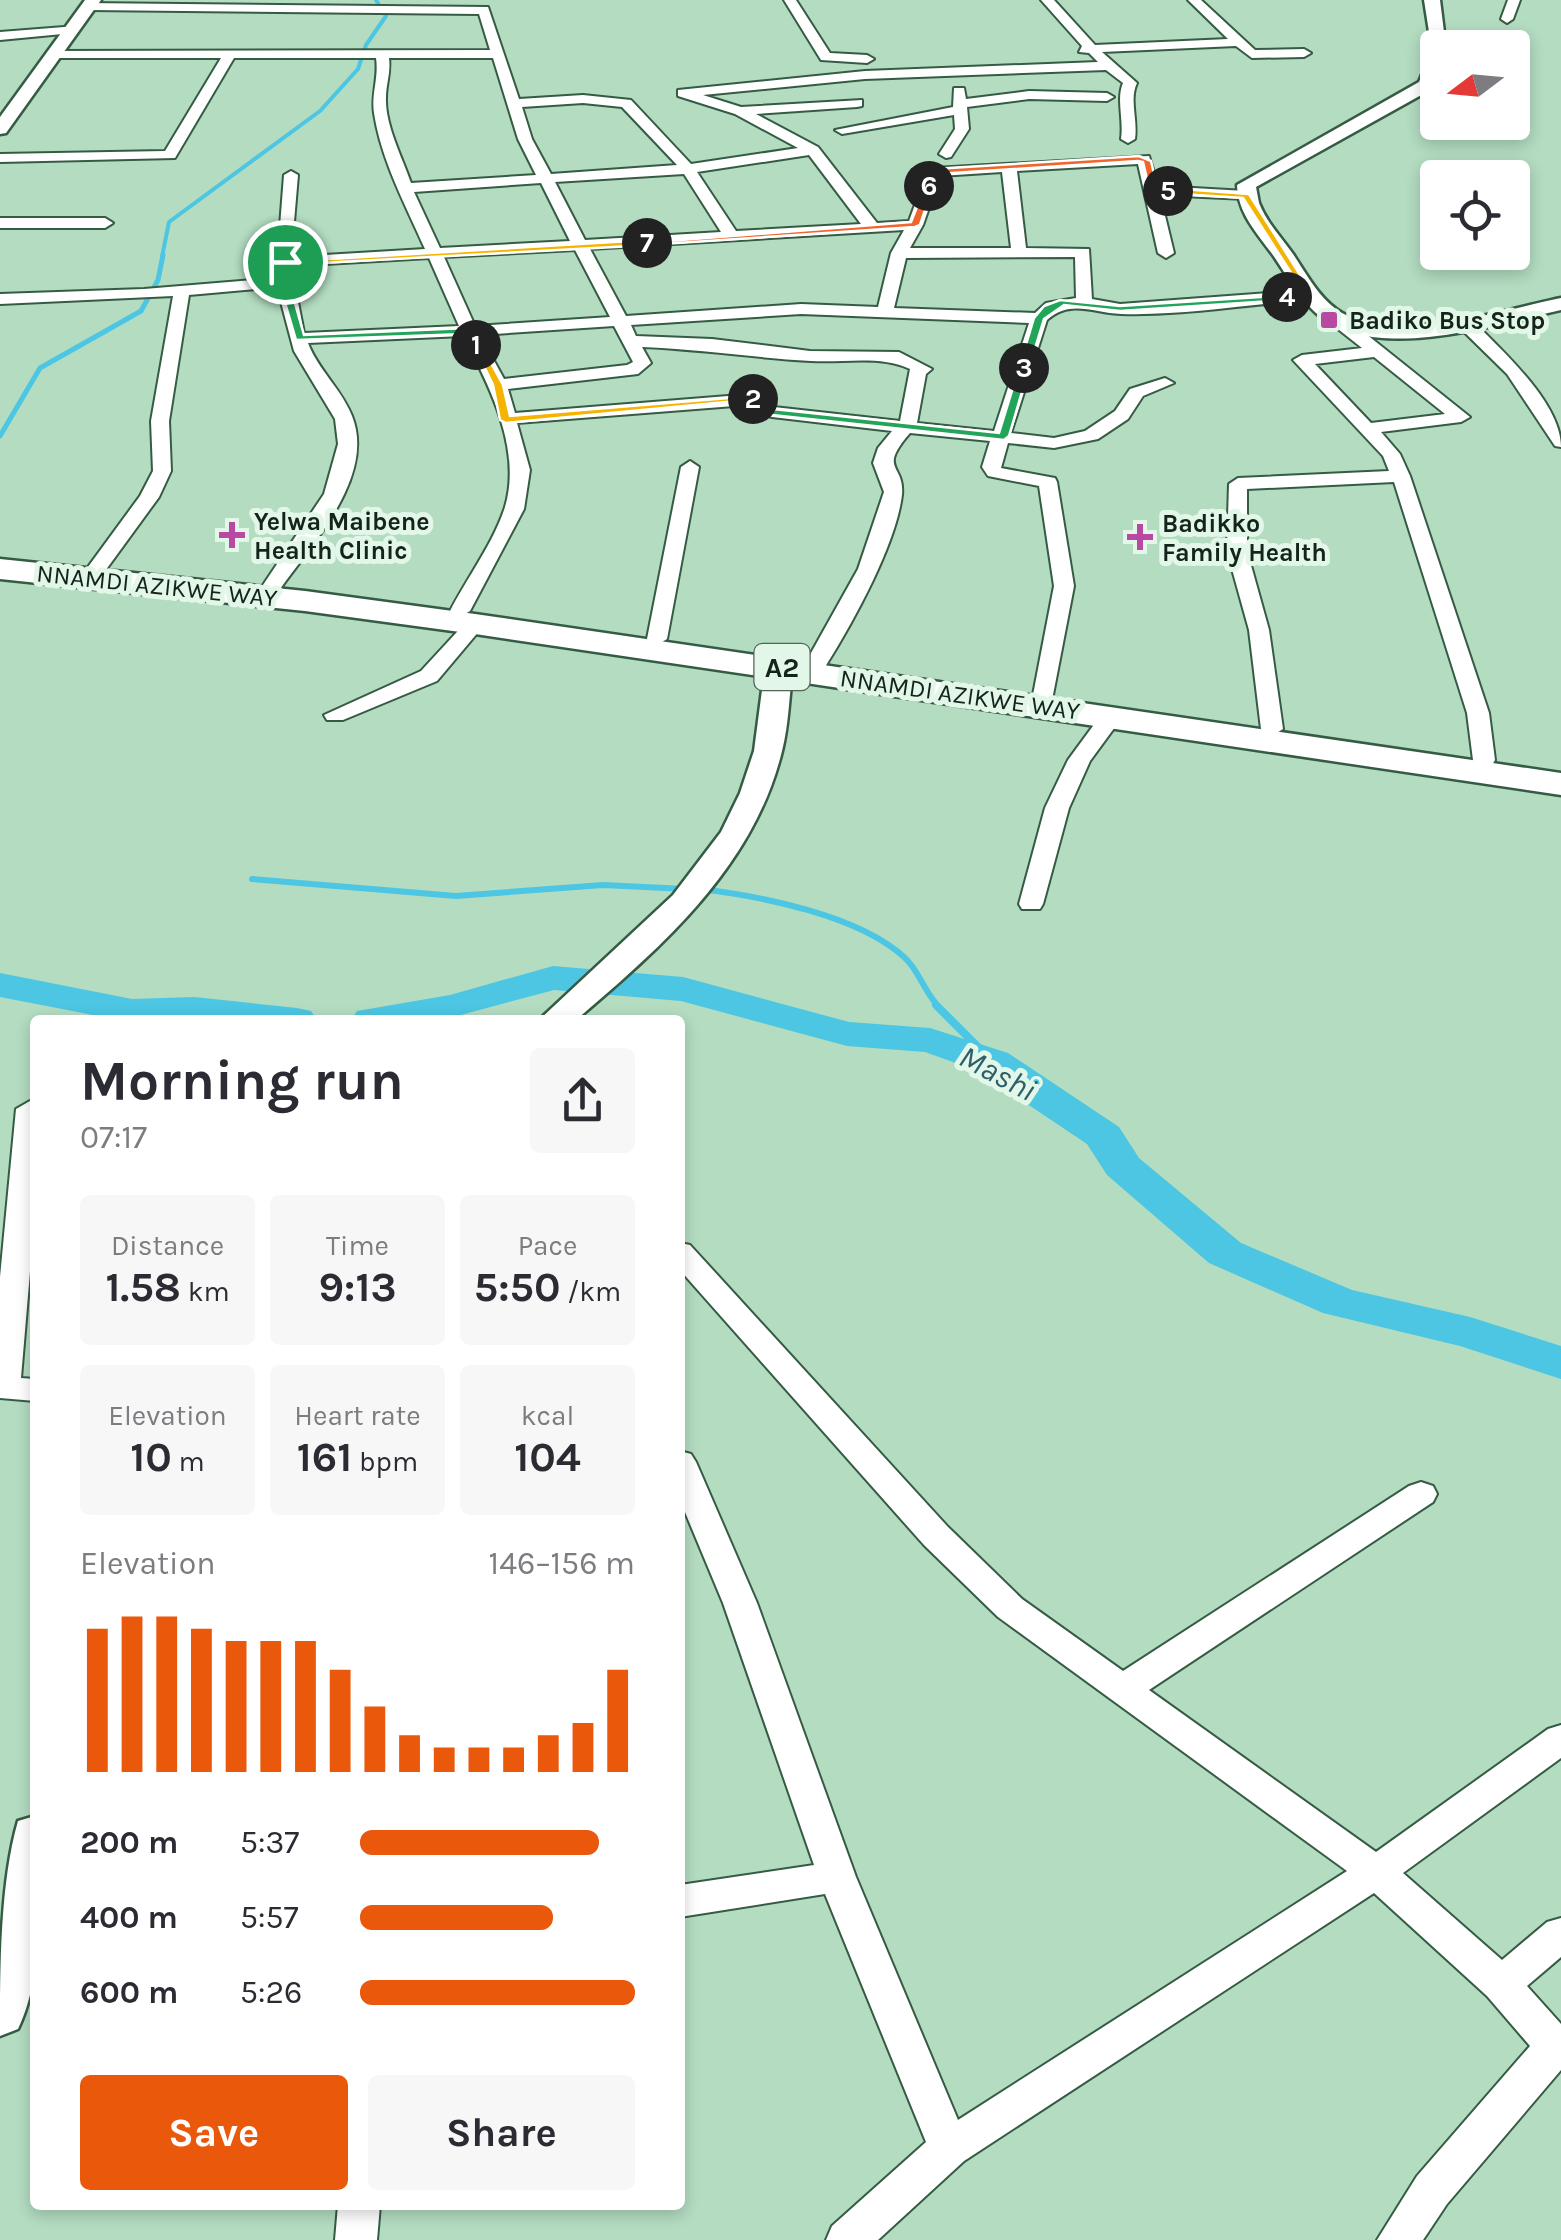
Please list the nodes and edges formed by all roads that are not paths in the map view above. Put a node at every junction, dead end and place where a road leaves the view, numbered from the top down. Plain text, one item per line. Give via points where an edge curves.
1 (790, 0) edge
2 (1046, 0) edge
3 (1194, 0) edge
4 (1432, 0) edge
5 (1514, 0) edge
6 (90, 3) edge
7 (1507, 19) dead end
8 (73, 28) junction
9 (1436, 30) edge
10 (0, 36) edge
11 (1240, 42) junction
12 (1090, 49) junction
13 (1070, 50) dead end
14 (230, 53) junction
15 (54, 54) junction
16 (378, 54) junction
17 (500, 54) junction
18 (1304, 54) dead end
19 (956, 55) dead end
20 (882, 58) dead end
21 (1108, 66) junction
22 (958, 72) junction
23 (1128, 86) junction
24 (1056, 88) dead end
25 (1420, 88) edge
26 (1107, 97) dead end
27 (710, 102) junction
28 (857, 103) dead end
29 (515, 104) junction
30 (815, 106) junction
31 (959, 107) junction
32 (740, 111) junction
33 (2, 124) edge
34 (842, 130) dead end
35 (1128, 140) dead end
36 (813, 150) junction
37 (946, 154) dead end
38 (0, 158) edge
39 (1008, 168) junction
40 (688, 169) junction
41 (291, 175) dead end
42 (546, 179) junction
43 (404, 188) junction
44 (1153, 190) junction
45 (1246, 196) junction
46 (0, 223) edge
47 (106, 223) dead end
48 (915, 225) junction
49 (872, 227) junction
50 (733, 238) junction
51 (583, 246) junction
52 (1019, 252) junction
53 (1166, 252) dead end
54 (899, 253) junction
55 (436, 255) junction
56 (284, 272) junction
57 (172, 291) junction
58 (1311, 295) junction
59 (0, 300) edge
60 (1084, 302) junction
61 (1561, 304) edge
62 (885, 310) junction
63 (1039, 318) junction
64 (1334, 318) junction
65 (621, 321) junction
66 (1463, 322) junction
67 (468, 331) junction
68 (300, 338) junction
69 (628, 341) junction
70 (1380, 351) junction
71 (1165, 383) dead end
72 (498, 385) junction
73 (506, 420) junction
74 (908, 424) junction
75 (1364, 429) junction
76 (1004, 436) junction
77 (1561, 442) edge
78 (690, 467) dead end
79 (1401, 476) junction
80 (0, 557) edge
81 (98, 566) junction
82 (0, 569) edge
83 (272, 585) junction
84 (467, 617) junction
85 (657, 639) junction
86 (817, 662) junction
87 (779, 667) junction
88 (1044, 695) junction
89 (335, 716) dead end
90 (1112, 716) junction
91 (1272, 729) junction
92 (1484, 760) junction
93 (1561, 772) edge
94 (1561, 784) edge
95 (1031, 904) dead end
96 (562, 1015) edge
97 (30, 1108) dead end
98 (685, 1262) edge
99 (13, 1388) edge
100 (685, 1474) edge
101 (1421, 1494) dead end
102 (1125, 1688) junction
103 (1561, 1739) edge
104 (30, 1872) edge
105 (1376, 1872) junction
106 (837, 1877) junction
107 (685, 1900) edge
108 (1561, 1934) edge
109 (1501, 1984) junction
110 (13, 2000) edge
111 (1558, 2049) edge
112 (949, 2148) junction
113 (359, 2210) edge
114 (356, 2240) edge
115 (847, 2240) edge
116 (1398, 2240) edge

1 - 20 street via 826,57
2 - 12 street
3 - 11 street
4 - 9 street
5 - 7 street
6 - 8 street
6 - 17 street via 482,8
8 - 10 street
8 - 15 street
11 - 12 street
11 - 18 street via 1256,55
12 - 13 street
12 - 21 street
14 - 15 street
14 - 16 street
14 - 38 street via 172,154
15 - 33 street
16 - 17 street
16 - 43 street via 386,76 378,96 382,119
17 - 29 street
19 - 22 street
21 - 22 street
21 - 23 street
22 - 27 street via 683,93
22 - 31 street
23 - 24 street
23 - 35 street
25 - 45 street via 1246,185
26 - 31 street via 1029,95
27 - 30 street via 801,93
27 - 32 street
28 - 30 street
29 - 40 street via 579,93 626,102
29 - 42 street
30 - 32 street
31 - 34 street via 920,123
31 - 37 street via 962,129
32 - 36 street
36 - 40 street
36 - 49 street
39 - 44 street via 1139,158 1147,161
39 - 48 street via 934,172
39 - 52 street
40 - 42 street
40 - 50 street
41 - 56 street
42 - 43 street
42 - 51 street
43 - 55 street
44 - 45 street
44 - 53 street
45 - 58 street
46 - 47 street
48 - 49 street
48 - 54 street
49 - 50 street
50 - 51 street
51 - 55 street
51 - 65 street
52 - 54 street
52 - 60 street via 1084,252
54 - 62 street
55 - 56 street
55 - 67 street
56 - 57 street
56 - 68 street
57 - 59 street
57 - 81 street via 162,472
58 - 60 street via 1120,308
58 - 64 street
60 - 63 street via 1052,306
61 - 66 street
62 - 63 street
62 - 65 street
63 - 76 street
64 - 66 street via 1386,332
64 - 70 street
65 - 67 street
65 - 69 street
66 - 77 street via 1513,371
67 - 68 street
67 - 72 street
68 - 83 street via 313,373 344,419 348,447 329,502
69 - 72 street via 640,368
69 - 74 street via 899,357 923,368
70 - 75 street via 1302,360
70 - 75 street via 1462,416
71 - 76 street via 1136,394 1098,435 1054,443
72 - 73 street
73 - 74 street via 753,399 772,412
73 - 84 street via 521,470 514,508
74 - 76 street
74 - 86 street via 882,463 894,492 868,569
75 - 79 street
76 - 88 street via 991,470 1048,482 1064,586
78 - 85 street
79 - 91 street via 1238,484 1237,552 1259,630
79 - 92 street via 1478,714
80 - 81 highway, NNAMDI AZIKWE WAY / A2
81 - 83 highway, NNAMDI AZIKWE WAY / A2
82 - 84 highway, NNAMDI AZIKWE WAY / A2
83 - 84 highway, NNAMDI AZIKWE WAY / A2
84 - 85 highway, NNAMDI AZIKWE WAY / A2
84 - 87 highway, NNAMDI AZIKWE WAY / A2
84 - 89 street via 428,676
85 - 86 highway, NNAMDI AZIKWE WAY / A2
86 - 88 highway, NNAMDI AZIKWE WAY / A2
87 - 90 highway, NNAMDI AZIKWE WAY / A2
87 - 96 street via 768,753 712,871
88 - 91 highway, NNAMDI AZIKWE WAY / A2
90 - 94 highway, NNAMDI AZIKWE WAY / A2
90 - 95 street via 1057,808
91 - 92 highway, NNAMDI AZIKWE WAY / A2
92 - 93 highway, NNAMDI AZIKWE WAY / A2
97 - 99 street
98 - 102 street via 1010,1608
100 - 106 street via 740,1604
101 - 102 street
102 - 105 street
103 - 105 street
104 - 110 street
105 - 109 street
105 - 112 street
106 - 107 street
106 - 112 street
108 - 109 street
109 - 111 street
111 - 116 street via 1432,2190
112 - 115 street
113 - 114 street

